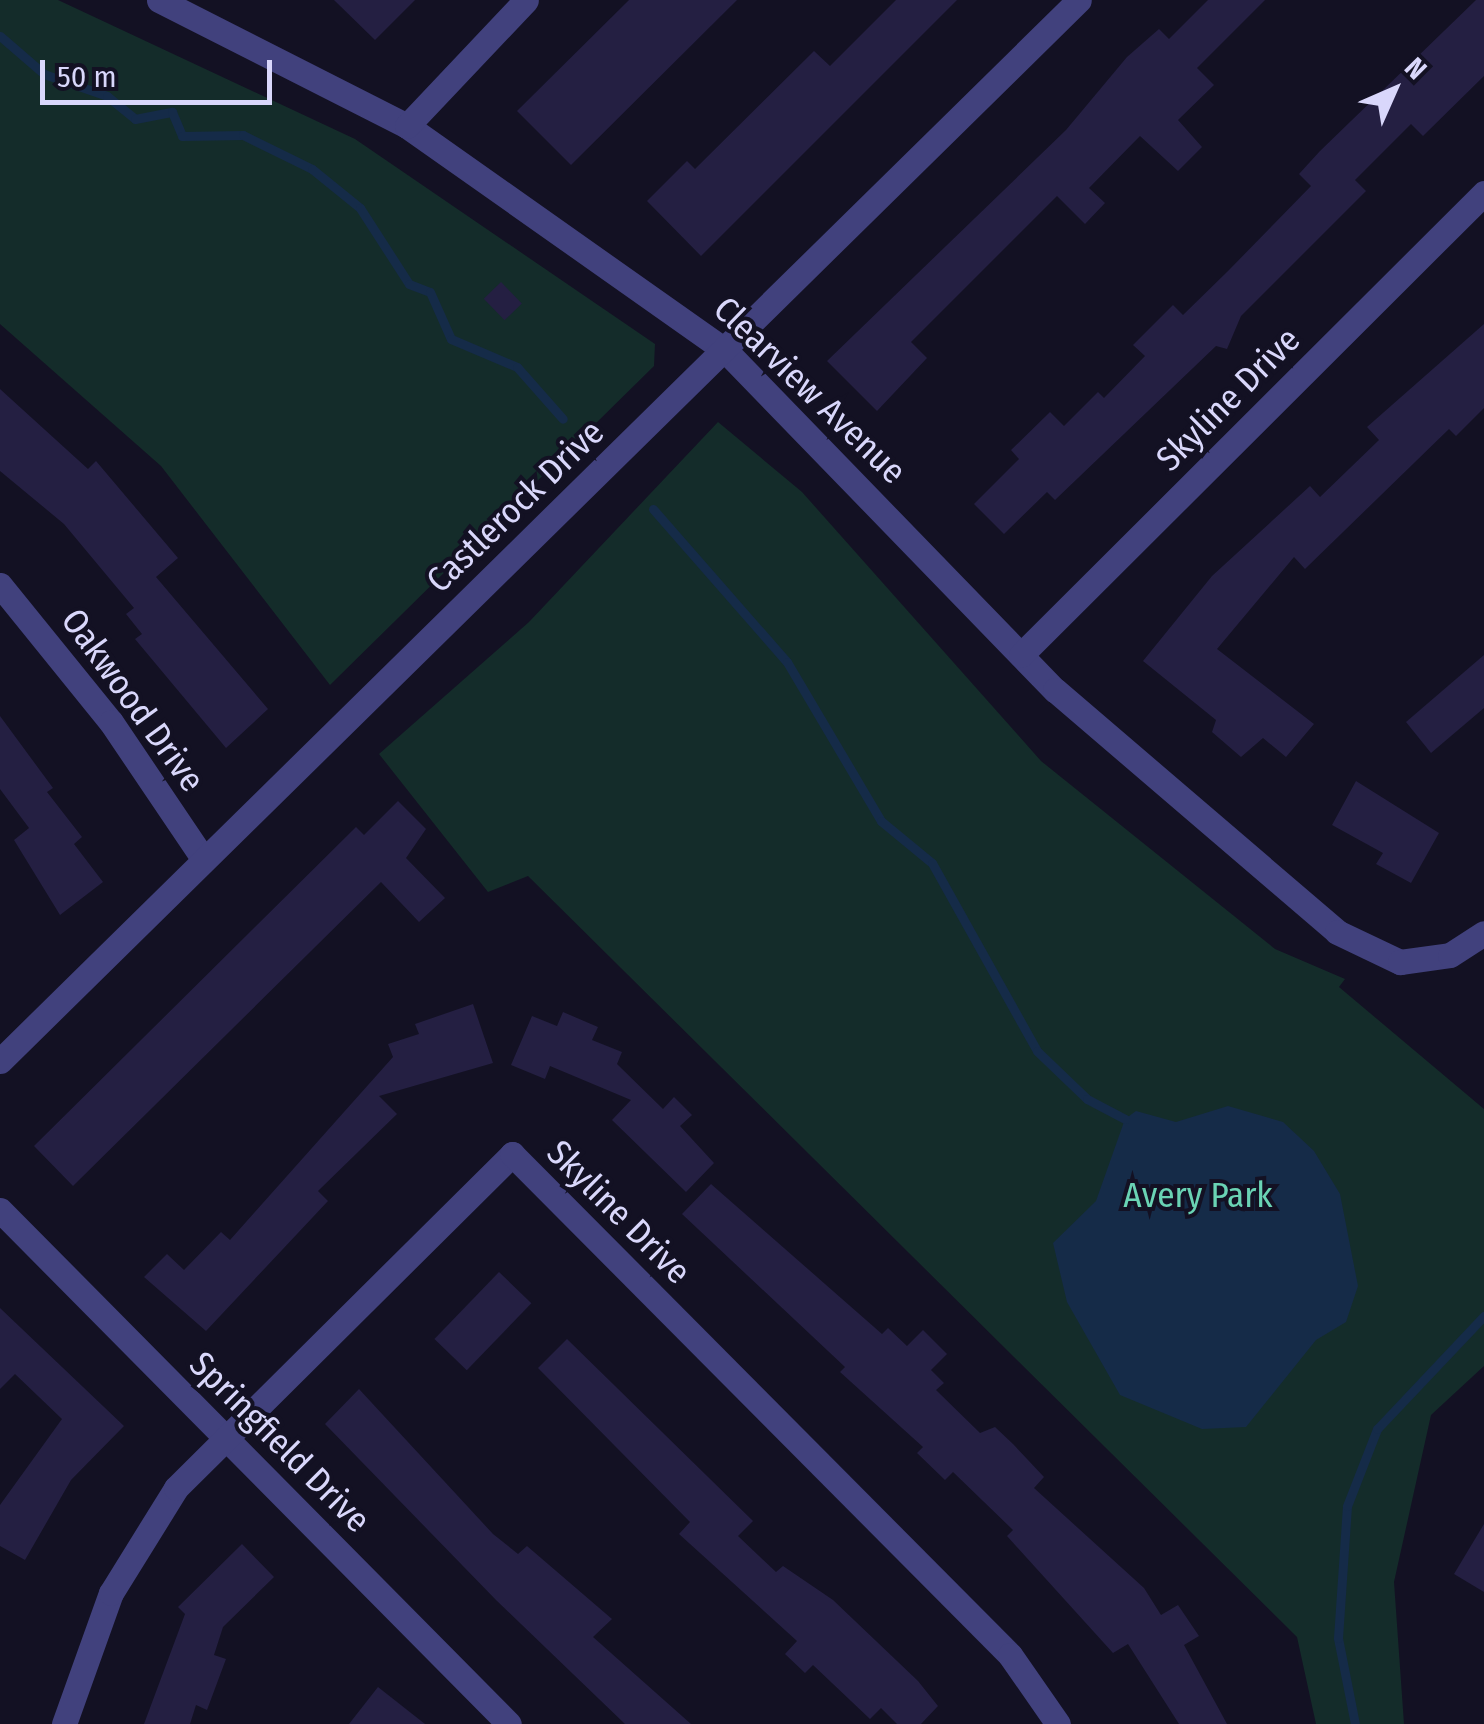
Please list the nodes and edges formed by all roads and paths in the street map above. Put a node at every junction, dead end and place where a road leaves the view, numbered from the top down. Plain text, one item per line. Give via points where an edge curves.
1 (159, 0) edge
2 (526, 0) edge
3 (1080, 0) edge
4 (407, 126) junction
5 (1484, 193) edge
6 (725, 350) junction
7 (0, 586) edge
8 (1021, 655) junction
9 (204, 860) junction
10 (1484, 933) edge
11 (0, 1062) edge
12 (0, 1210) edge
13 (222, 1434) junction
14 (64, 1724) edge
15 (510, 1724) edge
16 (1058, 1724) edge

1 - 4 street, Clearview Avenue
2 - 4 street
3 - 6 street, Castlerock Drive
4 - 6 street, Clearview Avenue
5 - 8 street, Skyline Drive
6 - 8 street, Clearview Avenue
6 - 9 street, Castlerock Drive
7 - 9 street, Oakwood Drive via 111,722
8 - 10 street, Clearview Avenue via 1337,932 1400,962 1450,955
9 - 11 street, Castlerock Drive
12 - 13 street, Springfield Drive
13 - 14 street, Skyline Drive via 111,1593
13 - 15 street, Springfield Drive
13 - 16 street, Skyline Drive via 512,1154 1010,1656

